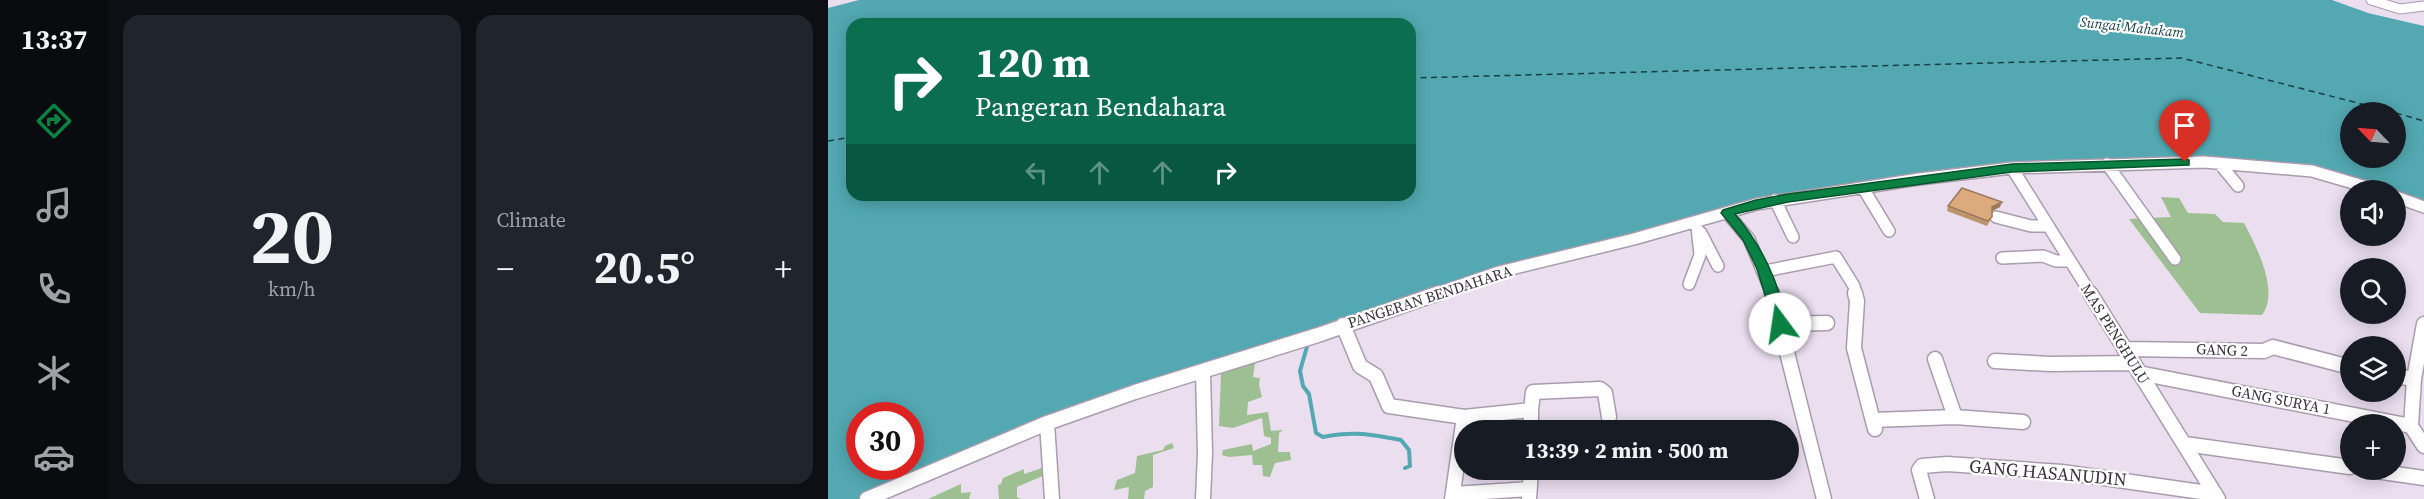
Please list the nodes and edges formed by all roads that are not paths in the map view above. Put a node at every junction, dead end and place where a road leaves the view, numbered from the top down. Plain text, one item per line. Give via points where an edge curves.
1 (2371, 0) edge
2 (2423, 7) edge
3 (2108, 164) junction
4 (2220, 164) junction
5 (2012, 168) junction
6 (2343, 180) edge
7 (2238, 186) dead end
8 (1863, 188) junction
9 (1776, 201) junction
10 (2406, 201) edge
11 (2424, 207) edge
12 (1727, 213) junction
13 (1996, 217) dead end
14 (1696, 224) junction
15 (2043, 226) junction
16 (1889, 231) dead end
17 (1793, 237) dead end
18 (2002, 258) dead end
19 (2175, 259) dead end
20 (2064, 261) junction
21 (1718, 266) dead end
22 (1765, 271) junction
23 (1689, 284) dead end
24 (1827, 323) dead end
25 (1780, 324) junction
26 (2424, 324) edge
27 (1343, 326) junction
28 (2124, 349) junction
29 (1935, 359) dead end
30 (1995, 361) dead end
31 (2340, 364) edge
32 (2136, 368) junction
33 (1203, 372) junction
34 (2406, 378) edge
35 (2414, 379) junction
36 (1531, 410) junction
37 (1464, 417) junction
38 (1609, 417) dead end
39 (1955, 417) junction
40 (1531, 420) edge
41 (2023, 422) dead end
42 (1047, 423) junction
43 (2411, 426) junction
44 (2185, 444) junction
45 (2424, 446) edge
46 (2340, 466) edge
47 (2406, 475) edge
48 (2424, 478) edge
49 (1529, 494) edge
50 (1453, 496) edge
51 (2217, 496) edge
52 (867, 499) edge
53 (1052, 499) edge
54 (1203, 499) edge
55 (1824, 499) edge
56 (1928, 499) edge

1 - 2 street via 2396,9
3 - 4 street, PANGERAN BENDAHARA
3 - 5 street, PANGERAN BENDAHARA
3 - 19 street
4 - 6 street, PANGERAN BENDAHARA via 2312,171
4 - 7 street
5 - 8 street, PANGERAN BENDAHARA
5 - 15 street, MAS PENGHULU
8 - 9 street, PANGERAN BENDAHARA
8 - 16 street
9 - 12 street, PANGERAN BENDAHARA
9 - 17 street
10 - 11 street
12 - 14 street, PANGERAN BENDAHARA
12 - 22 street via 1749,239
13 - 15 street
14 - 21 street
14 - 23 street via 1700,255
14 - 27 street, PANGERAN BENDAHARA via 1499,272
15 - 20 street, MAS PENGHULU
18 - 20 street via 2043,256
20 - 28 street, MAS PENGHULU
22 - 25 street
22 - 39 street via 1836,257 1854,286 1854,348 1874,425
24 - 25 street
25 - 55 street
26 - 35 street
27 - 33 street, PANGERAN BENDAHARA
27 - 37 street via 1360,366 1376,376 1389,406
28 - 31 street, GANG 2 via 2264,351 2273,347
28 - 32 street, MAS PENGHULU
29 - 39 street
30 - 32 street, GANG SURYA 1
32 - 43 street, GANG SURYA 1
32 - 44 street, MAS PENGHULU
33 - 42 street, PANGERAN BENDAHARA
33 - 54 street
34 - 35 street
35 - 43 street
36 - 37 street
36 - 38 street via 1533,392 1600,389 1605,393
36 - 40 street
37 - 50 street
39 - 41 street
42 - 52 street, PANGERAN BENDAHARA
42 - 53 street
43 - 45 street
44 - 46 street
44 - 51 street, MAS PENGHULU
47 - 48 street
49 - 50 street
51 - 56 street, GANG HASANUDIN via 2062,472 1947,464 1922,465 1919,470

